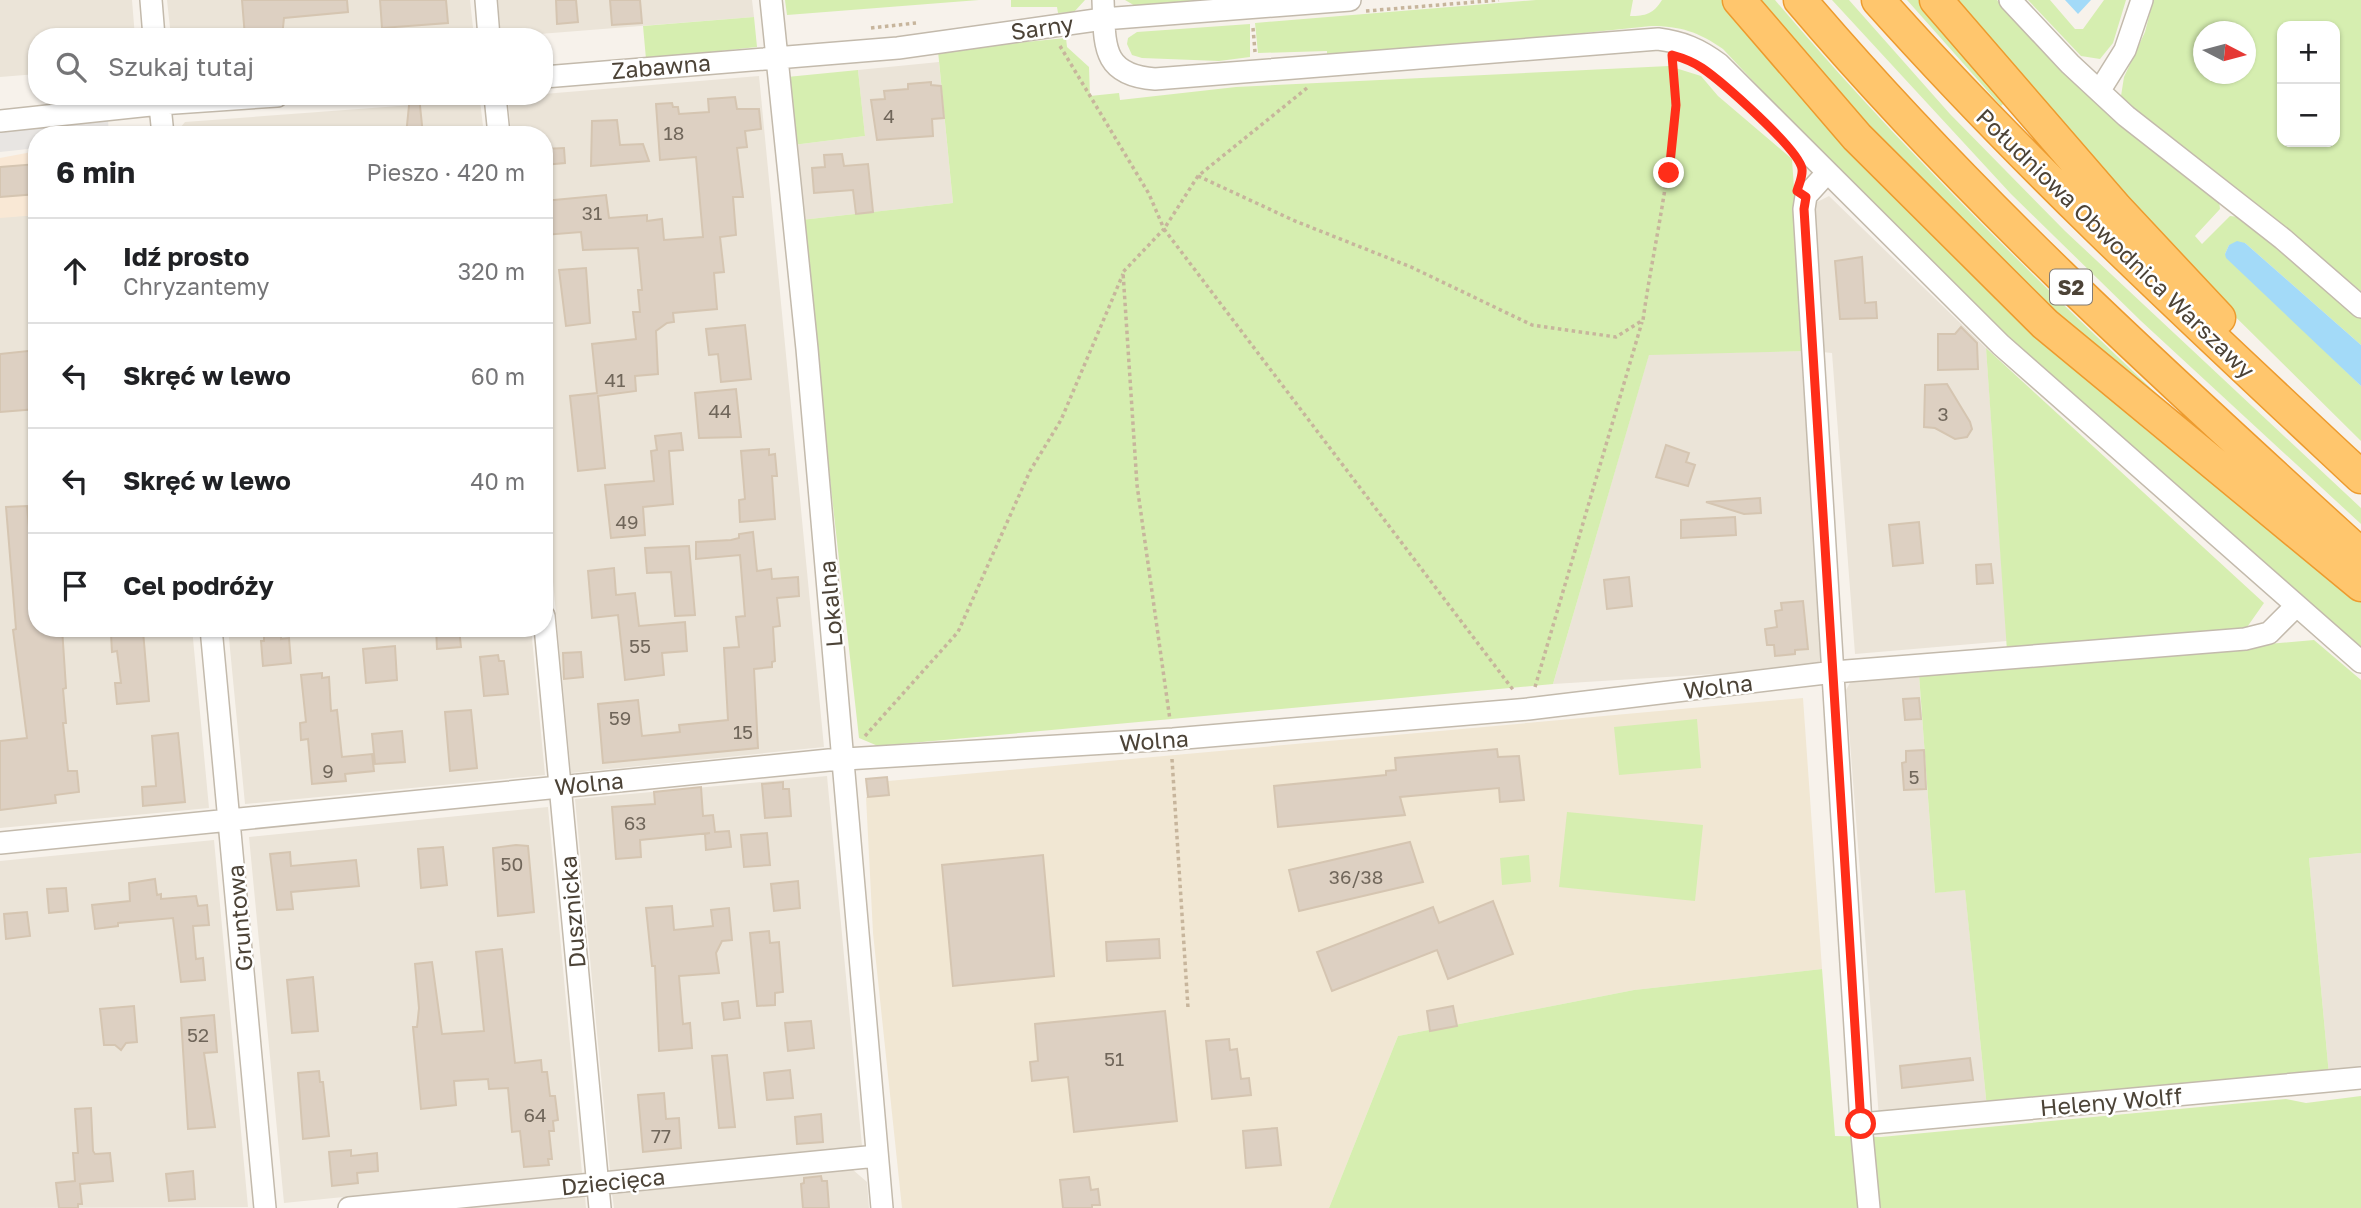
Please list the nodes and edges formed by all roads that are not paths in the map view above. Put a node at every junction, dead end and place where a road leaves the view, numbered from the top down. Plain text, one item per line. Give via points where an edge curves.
1 (151, 0) edge
2 (486, 0) edge
3 (771, 0) edge
4 (1739, 0) edge
5 (1800, 0) edge
6 (1878, 0) edge
7 (1936, 0) edge
8 (2010, 0) edge
9 (2142, 0) edge
10 (1354, 6) edge
11 (1103, 9) edge
12 (153, 28) edge
13 (488, 28) edge
14 (777, 56) junction
15 (553, 75) edge
16 (2100, 90) junction
17 (122, 105) edge
18 (160, 105) edge
19 (496, 105) edge
20 (0, 121) edge
21 (162, 126) edge
22 (498, 126) edge
23 (1826, 174) junction
24 (2361, 307) edge
25 (2361, 460) edge
26 (2361, 477) edge
27 (2361, 555) edge
28 (2361, 585) edge
29 (2296, 606) junction
30 (212, 637) edge
31 (546, 637) edge
32 (2361, 662) edge
33 (1834, 672) junction
34 (844, 759) junction
35 (560, 786) junction
36 (230, 822) junction
37 (0, 843) edge
38 (2361, 1078) edge
39 (1861, 1124) junction
40 (877, 1156) junction
41 (598, 1182) junction
42 (265, 1208) edge
43 (349, 1208) edge
44 (600, 1208) edge
45 (882, 1208) edge
46 (1869, 1208) edge

1 - 12 street
2 - 13 street
3 - 14 street, Lokalna
4 - 28 highway via 1857,136 2045,324
5 - 27 highway, S2 via 1931,147 2050,268
6 - 26 highway, Południowa Obwodnica Warszawy / S2 via 2097,230
7 - 25 highway via 2126,218
8 - 16 street
9 - 16 street via 2126,50
10 - 11 street, Sarny
11 - 14 street, Sarny via 898,48
11 - 23 street via 1111,61 1136,78 1674,41 1719,64
14 - 15 street, Zabawna
14 - 34 street, Lokalna
16 - 24 street
17 - 20 street
18 - 21 street
19 - 22 street
23 - 29 street via 2001,345
23 - 33 street via 1806,197 1804,209
29 - 32 street
29 - 33 street, Wolna via 2269,633 2245,639
30 - 36 street, Gruntowa
31 - 35 street, Dusznicka
33 - 34 street, Wolna via 1528,709 1173,739
33 - 39 street
34 - 35 street, Wolna
34 - 40 street, Lokalna
35 - 36 street, Wolna
35 - 41 street, Dusznicka
36 - 37 street, Wolna
36 - 42 street, Gruntowa
38 - 39 street, Heleny Wolff
39 - 46 street
40 - 41 street, Dziecięca
40 - 45 street, Lokalna
41 - 43 street, Dziecięca
41 - 44 street, Dusznicka

